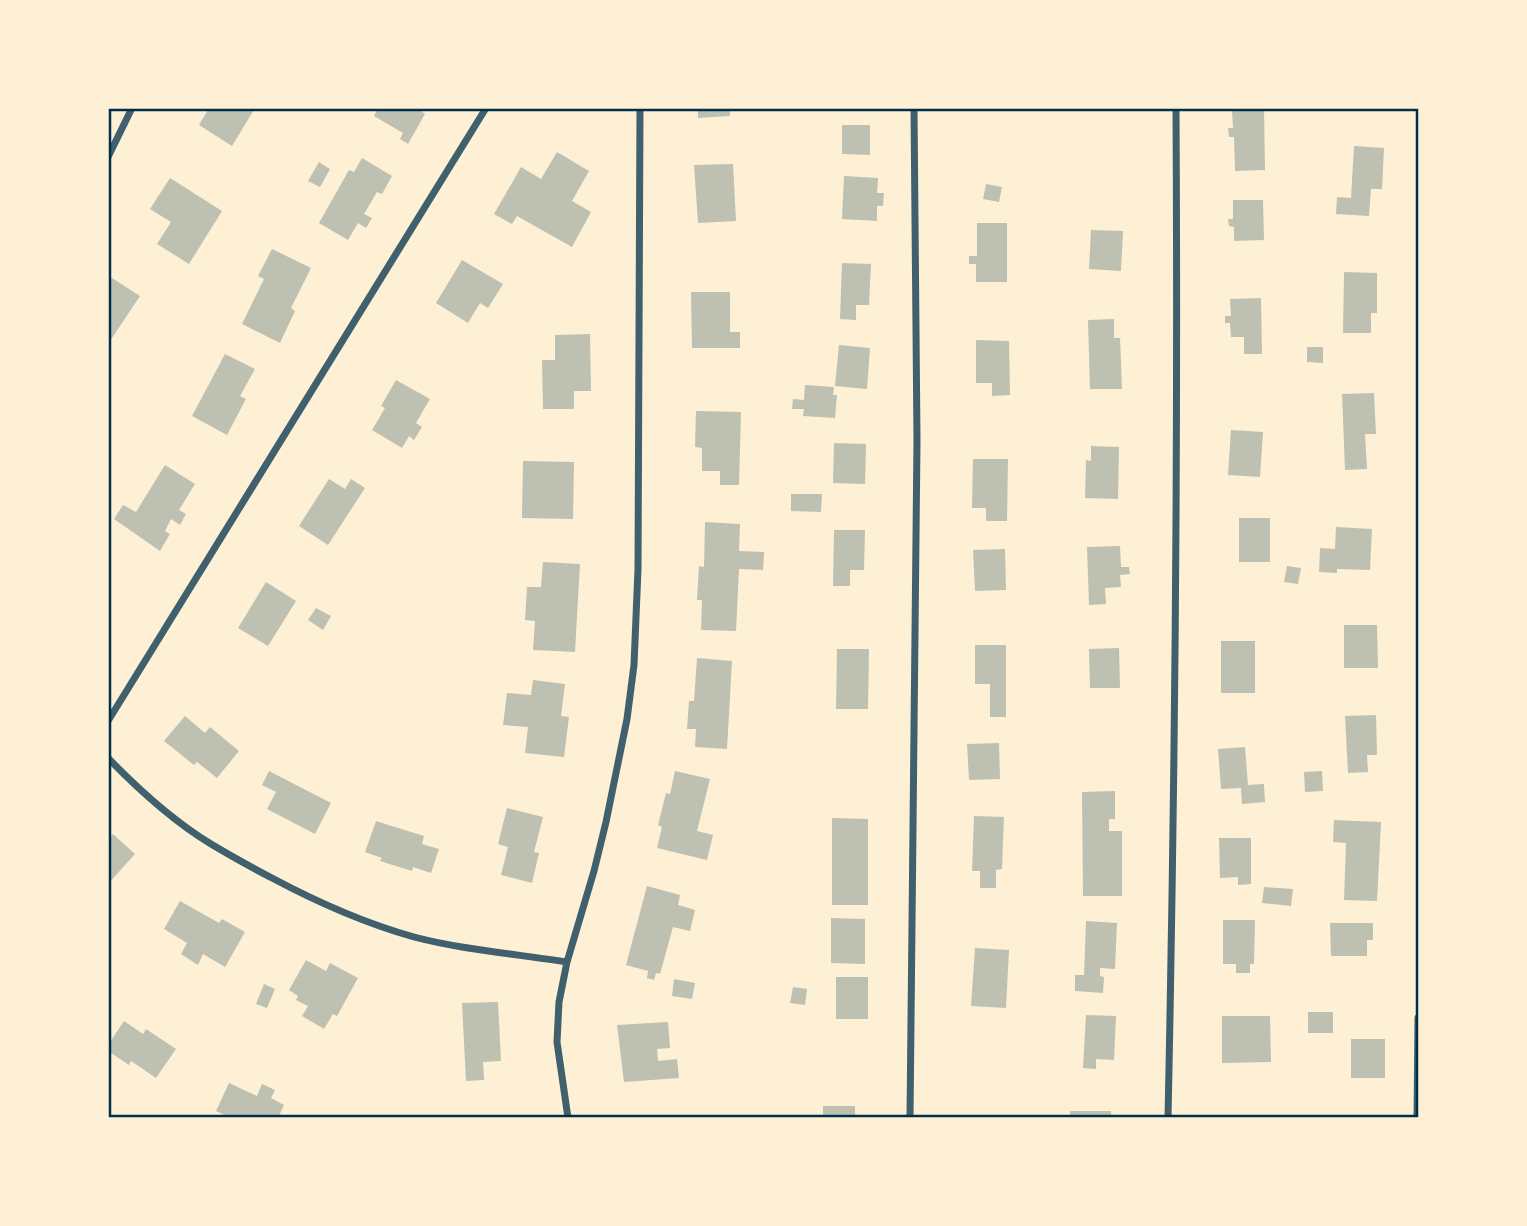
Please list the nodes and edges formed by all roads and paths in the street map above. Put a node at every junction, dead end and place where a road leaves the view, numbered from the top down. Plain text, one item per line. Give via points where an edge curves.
1 (132, 108) edge
2 (486, 108) edge
3 (640, 108) edge
4 (914, 108) edge
5 (1176, 108) edge
6 (108, 157) edge
7 (108, 720) edge
8 (108, 758) edge
9 (567, 961) junction
10 (1419, 1018) edge
11 (568, 1118) edge
12 (910, 1118) edge
13 (1168, 1118) edge
14 (1417, 1118) edge

1 - 6 street
2 - 7 street
3 - 9 street via 634,665 612,797
4 - 12 street via 917,454
5 - 13 street
8 - 9 street via 209,843 334,909 452,945
9 - 11 street via 557,1023
10 - 14 street

